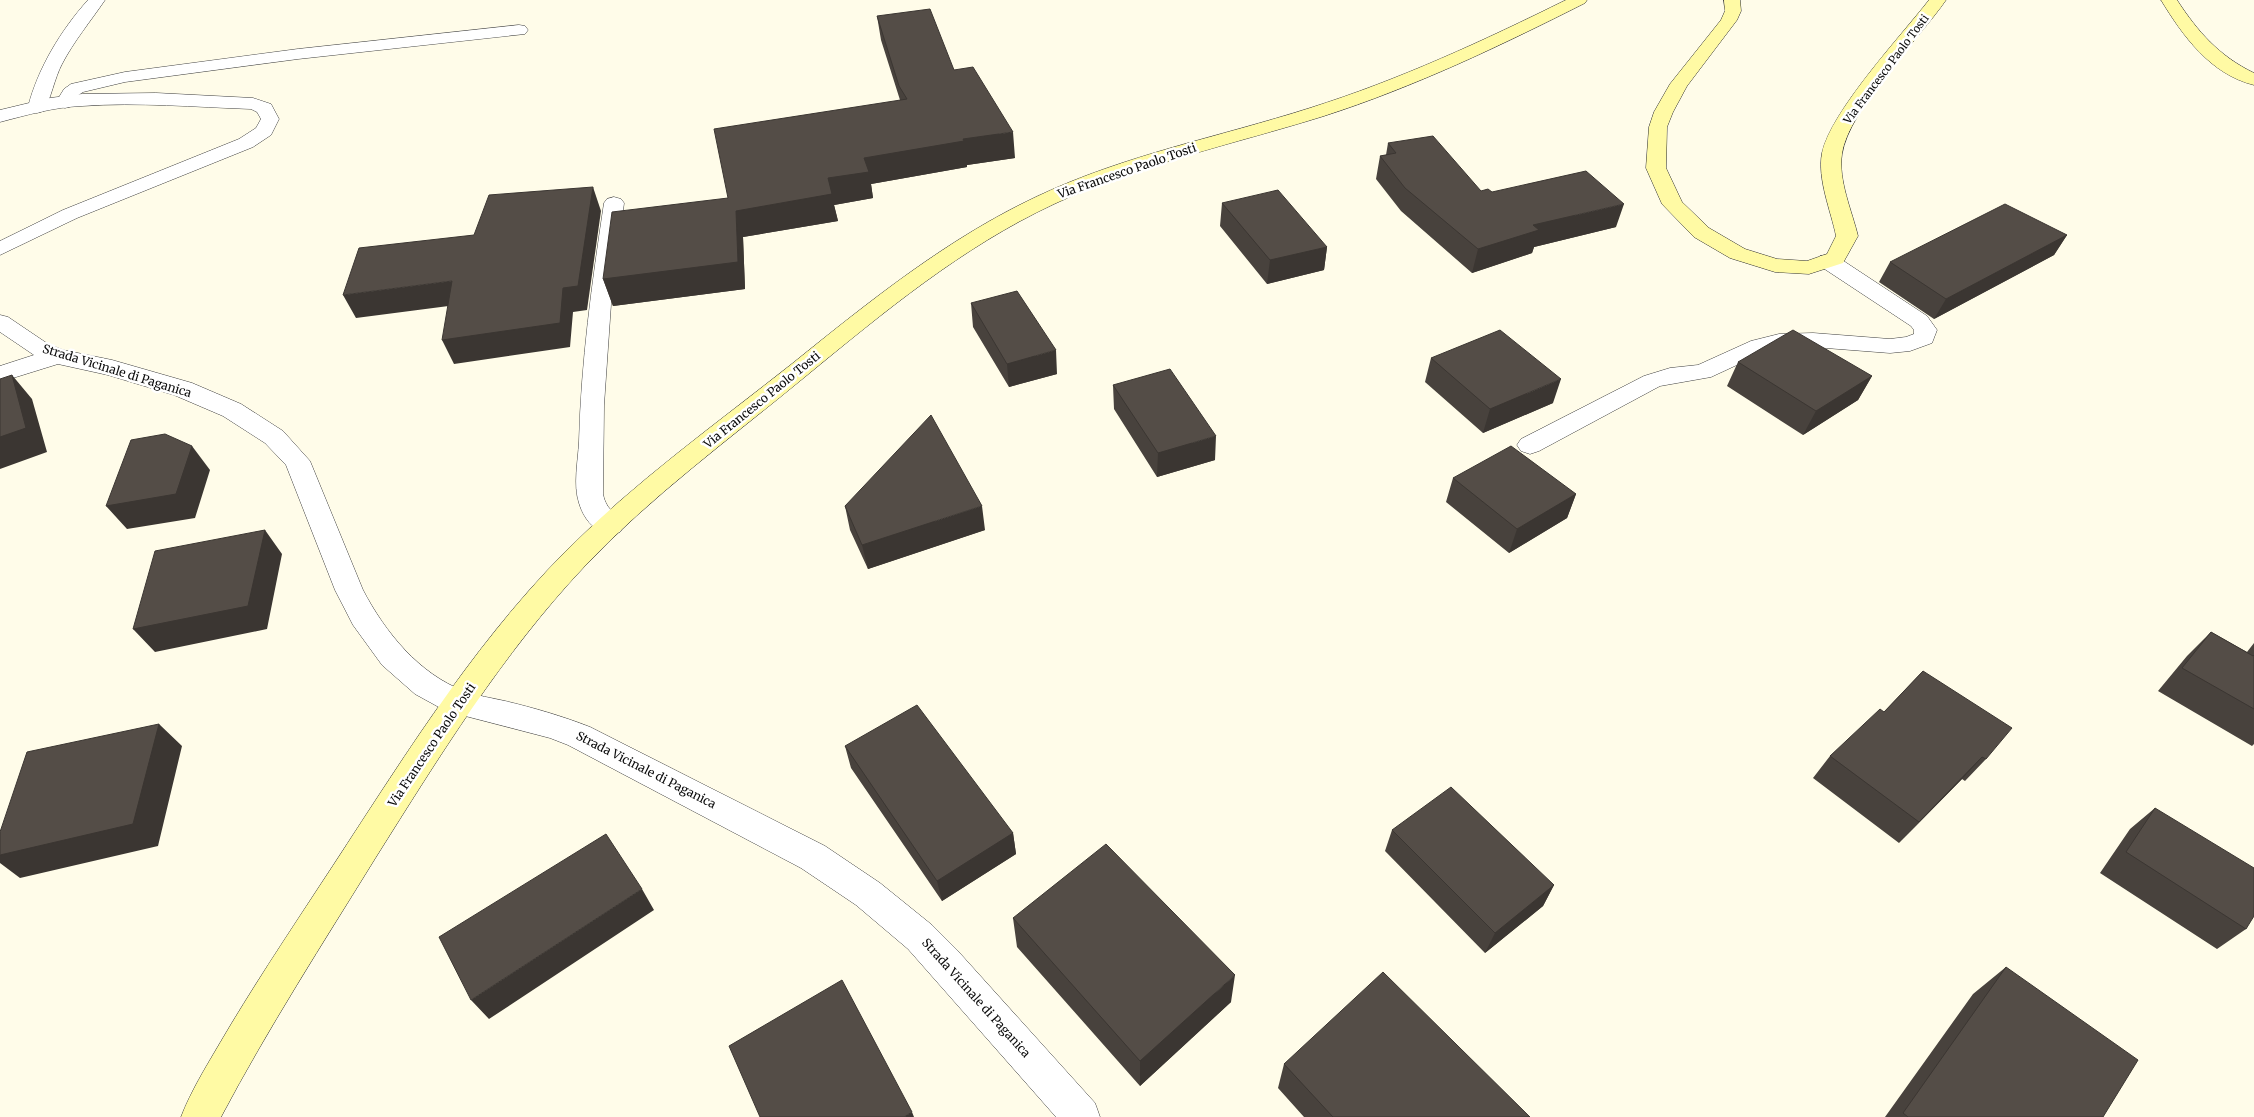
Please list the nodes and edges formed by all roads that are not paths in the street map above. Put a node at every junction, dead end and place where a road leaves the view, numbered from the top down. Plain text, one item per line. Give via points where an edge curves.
1 (98, 0) edge
2 (1578, 0) edge
3 (1732, 0) edge
4 (1938, 0) edge
5 (2169, 0) edge
6 (518, 30) dead end
7 (2254, 80) edge
8 (66, 102) junction
9 (37, 107) junction
10 (0, 116) edge
11 (614, 203) dead end
12 (0, 249) edge
13 (1828, 261) junction
14 (0, 322) edge
15 (57, 356) junction
16 (0, 374) edge
17 (1530, 445) dead end
18 (611, 525) junction
19 (458, 702) junction
20 (200, 1117) edge
21 (1081, 1117) edge

1 - 9 street via 87,11 55,63
2 - 18 main road, Via Francesco Paolo Tosti via 1509,36 1415,77 1319,111 1125,170 1048,199 1014,216 940,262 865,317
3 - 13 main road via 1733,11 1729,20 1661,117 1655,151 1659,180 1672,204 1694,227 1743,258 1789,268
4 - 13 main road, Via Francesco Paolo Tosti via 1859,103 1835,141 1833,174 1847,236 1844,248
5 - 7 main road via 2192,36 2211,56
6 - 8 street via 117,78 77,88
8 - 9 street
8 - 12 street via 156,99 244,102 264,108 270,119 264,131 246,143 70,214
9 - 10 street
11 - 18 street via 600,304 592,406 590,494 593,508
13 - 17 street via 1919,321 1926,330 1924,338 1910,344 1890,346 1813,340 1769,342 1702,372 1652,381
14 - 15 street, Strada Vicinale di Paganica via 40,349
15 - 16 street
15 - 19 street, Strada Vicinale di Paganica via 184,389 232,410 274,437 297,461 348,590 379,642 426,685
18 - 19 main road, Via Francesco Paolo Tosti via 547,591
19 - 20 main road, Via Francesco Paolo Tosti via 272,991
19 - 21 street, Strada Vicinale di Paganica via 554,726 579,736 813,857 841,875 896,916 944,962

